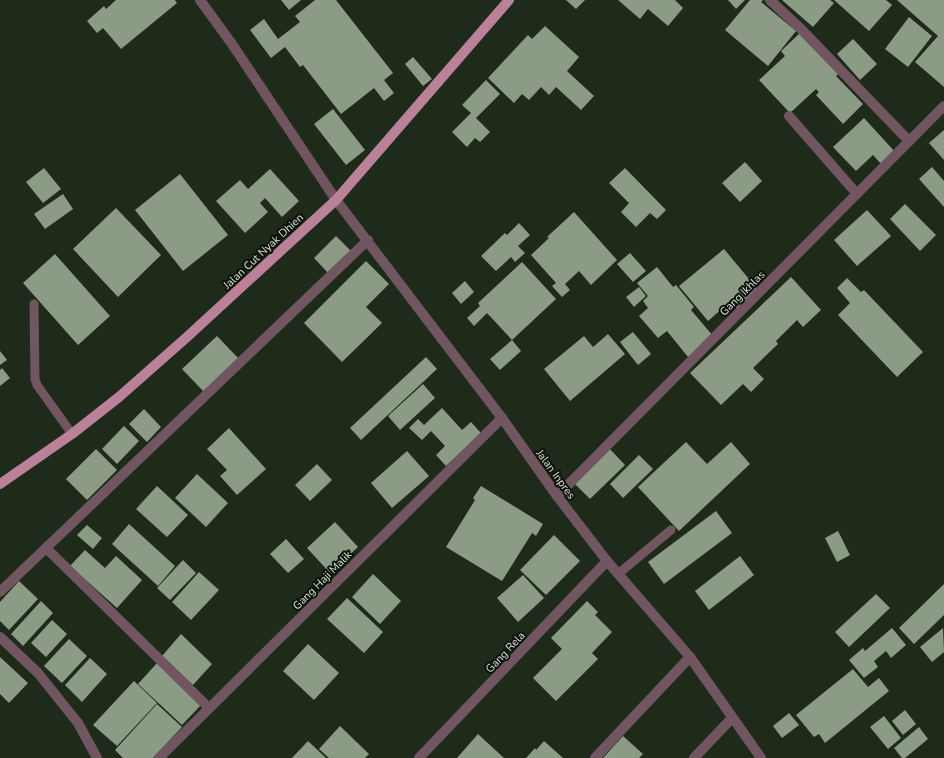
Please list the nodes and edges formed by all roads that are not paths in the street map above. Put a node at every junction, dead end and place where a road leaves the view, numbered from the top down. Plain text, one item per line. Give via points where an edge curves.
1 (200, 0) edge
2 (509, 0) edge
3 (770, 0) edge
4 (943, 110) edge
5 (789, 116) dead end
6 (909, 141) junction
7 (856, 194) junction
8 (336, 200) junction
9 (368, 240) junction
10 (34, 304) dead end
11 (502, 418) junction
12 (72, 434) junction
13 (0, 484) edge
14 (557, 496) junction
15 (670, 530) dead end
16 (46, 548) junction
17 (607, 561) junction
18 (618, 574) junction
19 (0, 592) edge
20 (0, 637) edge
21 (690, 657) junction
22 (209, 708) junction
23 (732, 718) junction
24 (97, 758) edge
25 (159, 758) edge
26 (419, 758) edge
27 (595, 758) edge
28 (694, 758) edge
29 (761, 758) edge

1 - 8 street, Jalan Inpres
2 - 8 main road, Jalan Cut Nyak Dhien
3 - 6 street
4 - 6 street, Gang Ikhlas
5 - 7 street
6 - 7 street, Gang Ikhlas
7 - 14 street, Gang Ikhlas
8 - 9 street, Jalan Inpres
8 - 12 main road, Jalan Cut Nyak Dhien via 187,337
9 - 11 street, Jalan Inpres
9 - 16 street
10 - 12 lane via 35,380
11 - 14 street, Jalan Inpres
11 - 22 street, Gang Haji Malik
12 - 13 main road, Jalan Cut Nyak Dhien
14 - 17 street, Jalan Inpres
15 - 18 lane
16 - 19 street
16 - 22 street
17 - 18 street, Jalan Inpres
17 - 26 street, Gang Rela
18 - 21 street, Jalan Inpres
20 - 24 street via 42,678 78,723
21 - 23 street, Jalan Inpres
21 - 27 street
22 - 25 street, Gang Haji Malik
23 - 28 street
23 - 29 street, Jalan Inpres

